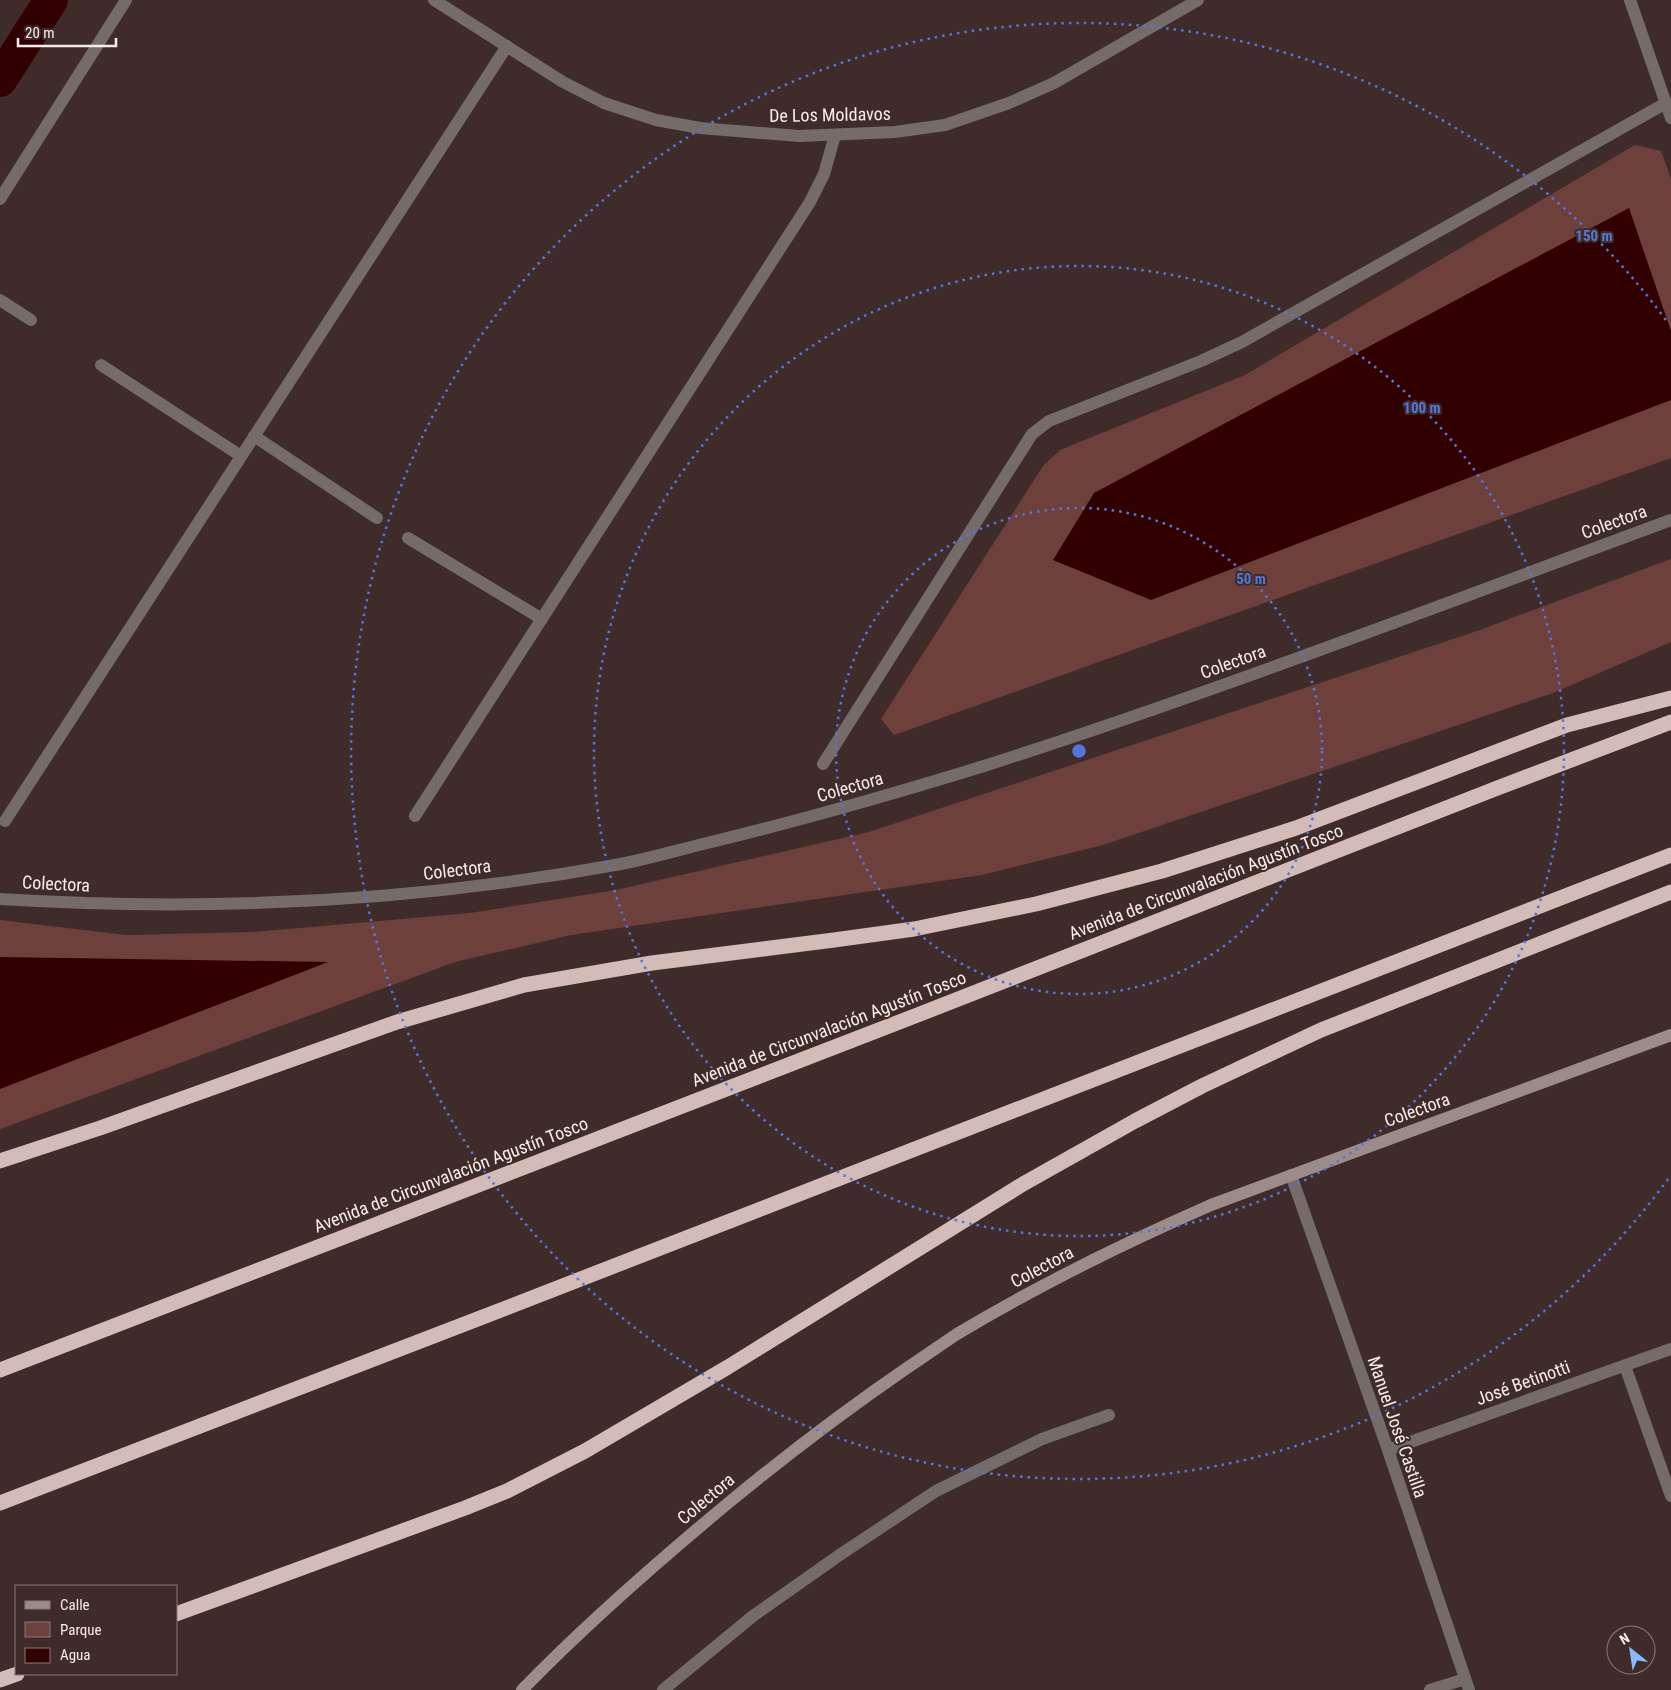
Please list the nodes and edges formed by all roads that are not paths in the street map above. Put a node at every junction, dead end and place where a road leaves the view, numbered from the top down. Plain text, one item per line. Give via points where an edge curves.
1 (126, 0) edge
2 (434, 0) edge
3 (1198, 0) edge
4 (1630, 0) edge
5 (507, 46) junction
6 (1666, 103) junction
7 (1671, 118) edge
8 (836, 135) junction
9 (0, 199) edge
10 (0, 300) edge
11 (31, 320) dead end
12 (100, 365) dead end
13 (254, 436) junction
14 (241, 456) junction
15 (377, 518) dead end
16 (1671, 520) edge
17 (408, 538) dead end
18 (542, 619) junction
19 (1671, 698) edge
20 (1671, 722) edge
21 (823, 764) dead end
22 (415, 816) dead end
23 (5, 821) dead end
24 (1671, 855) edge
25 (1671, 892) edge
26 (0, 899) edge
27 (1671, 1035) edge
28 (0, 1161) edge
29 (1291, 1175) junction
30 (1671, 1349) edge
31 (1624, 1366) junction
32 (0, 1370) edge
33 (1109, 1415) dead end
34 (1388, 1450) junction
35 (1671, 1496) edge
36 (0, 1503) edge
37 (178, 1613) edge
38 (15, 1675) edge
39 (0, 1680) edge
40 (1467, 1685) edge
41 (522, 1690) edge
42 (663, 1690) edge
43 (1430, 1690) edge

1 - 9 street
2 - 5 street, De Los Moldavos
3 - 8 street, De Los Moldavos via 1054,83 1009,103 945,124 895,132
4 - 6 street
5 - 8 street, De Los Moldavos via 563,82 604,103 656,120 700,128 799,136
5 - 13 street
6 - 7 street
6 - 21 street via 1242,342 1049,421 1032,434
8 - 18 street via 824,174 810,202
10 - 11 street
12 - 14 street
13 - 14 street
13 - 15 street
14 - 23 street
16 - 26 street, Colectora via 1086,733 920,786 755,832 617,865 439,891 333,900 159,905
17 - 18 street
18 - 22 street
19 - 28 highway via 1567,725 1296,828 1154,873 1036,904 914,929 652,962 524,985 397,1022
20 - 32 highway, Avenida de Circunvalación Agustín Tosco
24 - 36 highway
25 - 37 highway via 1321,1030 1143,1116 1023,1184 639,1420 515,1487
27 - 29 main road, Colectora
29 - 34 street, Manuel José Castilla
29 - 41 main road, Colectora via 1138,1237 1044,1284 956,1335 790,1452 614,1601
30 - 31 street, José Betinotti
31 - 34 street, José Betinotti
31 - 35 street
33 - 42 street via 1042,1439 936,1491 753,1616
34 - 40 street, Manuel José Castilla
38 - 39 highway
40 - 43 street

